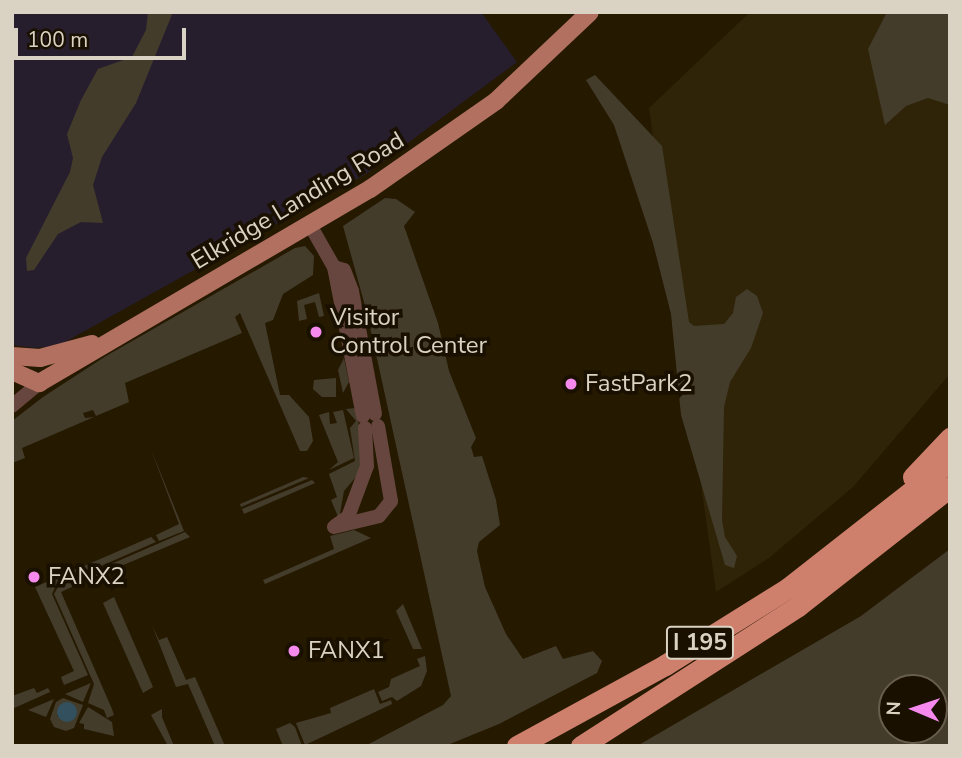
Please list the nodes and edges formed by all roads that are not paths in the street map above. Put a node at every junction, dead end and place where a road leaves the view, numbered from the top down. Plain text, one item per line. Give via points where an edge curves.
1 (590, 12) edge
2 (310, 225) junction
3 (109, 340) junction
4 (12, 356) edge
5 (12, 371) edge
6 (38, 383) junction
7 (12, 406) edge
8 (370, 421) junction
9 (950, 438) edge
10 (950, 461) edge
11 (950, 486) edge
12 (950, 494) edge
13 (925, 508) junction
14 (873, 525) junction
15 (517, 746) edge
16 (581, 746) edge

1 - 2 main road, Elkridge Landing Road via 486,108 434,148
2 - 3 main road, Elkridge Landing Road
2 - 8 street via 334,267
3 - 4 main road via 40,358
3 - 6 main road, Elkridge Landing Road
5 - 6 main road
6 - 7 street, Elkridge Landing Road
8 - 8 street via 367,466 348,517 334,527 379,516 391,501
9 - 14 highway
10 - 14 highway, I 195
11 - 13 highway, I 195
12 - 13 highway
13 - 16 highway, I 195 via 798,606
14 - 15 highway, I 195 via 788,588 665,665

